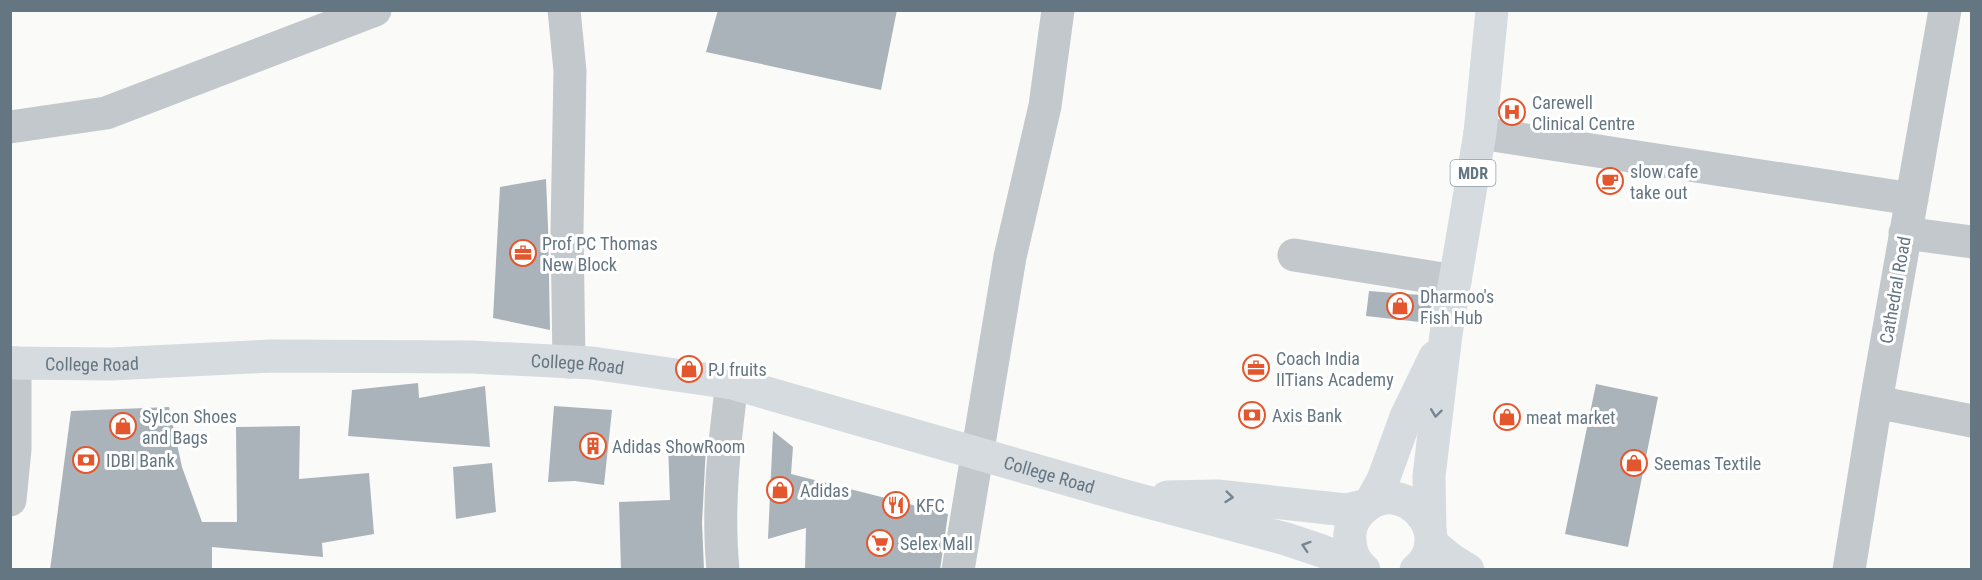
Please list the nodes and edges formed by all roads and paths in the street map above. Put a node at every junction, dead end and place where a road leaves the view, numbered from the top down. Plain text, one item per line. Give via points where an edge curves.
1 (564, 10) edge
2 (1058, 10) edge
3 (1492, 10) edge
4 (1945, 10) edge
5 (367, 12) edge
6 (10, 127) edge
7 (1480, 133) junction
8 (1912, 199) junction
9 (1905, 233) junction
10 (1971, 242) edge
11 (1294, 255) dead end
12 (1455, 281) junction
13 (1446, 334) junction
14 (569, 362) junction
15 (13, 363) edge
16 (732, 383) junction
17 (1876, 402) junction
18 (1971, 421) edge
19 (978, 455) junction
20 (1129, 497) junction
21 (10, 500) edge
22 (1369, 504) junction
23 (1426, 547) edge
24 (1362, 568) edge
25 (723, 570) edge
26 (958, 570) edge
27 (1468, 570) edge
28 (1849, 570) edge

1 - 14 street via 570,71
2 - 19 street via 1045,106 1010,257
3 - 7 main road, MDR
4 - 8 street, Cathedral Road
5 - 6 street via 106,113
7 - 8 street
7 - 12 main road, MDR
8 - 9 street, Cathedral Road
9 - 10 street
9 - 17 street, Cathedral Road
11 - 12 street
12 - 13 main road, MDR
13 - 22 main road
13 -> 23 main road via 1429,476
14 - 15 main road, College Road via 471,357 272,356 111,364
14 - 16 main road, College Road
15 - 21 street via 15,449
16 - 19 main road, College Road
16 - 25 street via 722,456
17 - 18 street
17 - 28 street, Cathedral Road
19 - 20 main road, College Road
19 - 26 street
20 -> 22 main road via 1217,496 1346,510
24 -> 20 main road, College Road via 1286,539
22 - 23 main road via 1395,498 1417,508 1425,518
22 - 24 main road via 1356,515 1350,528 1353,556
23 - 27 main road

